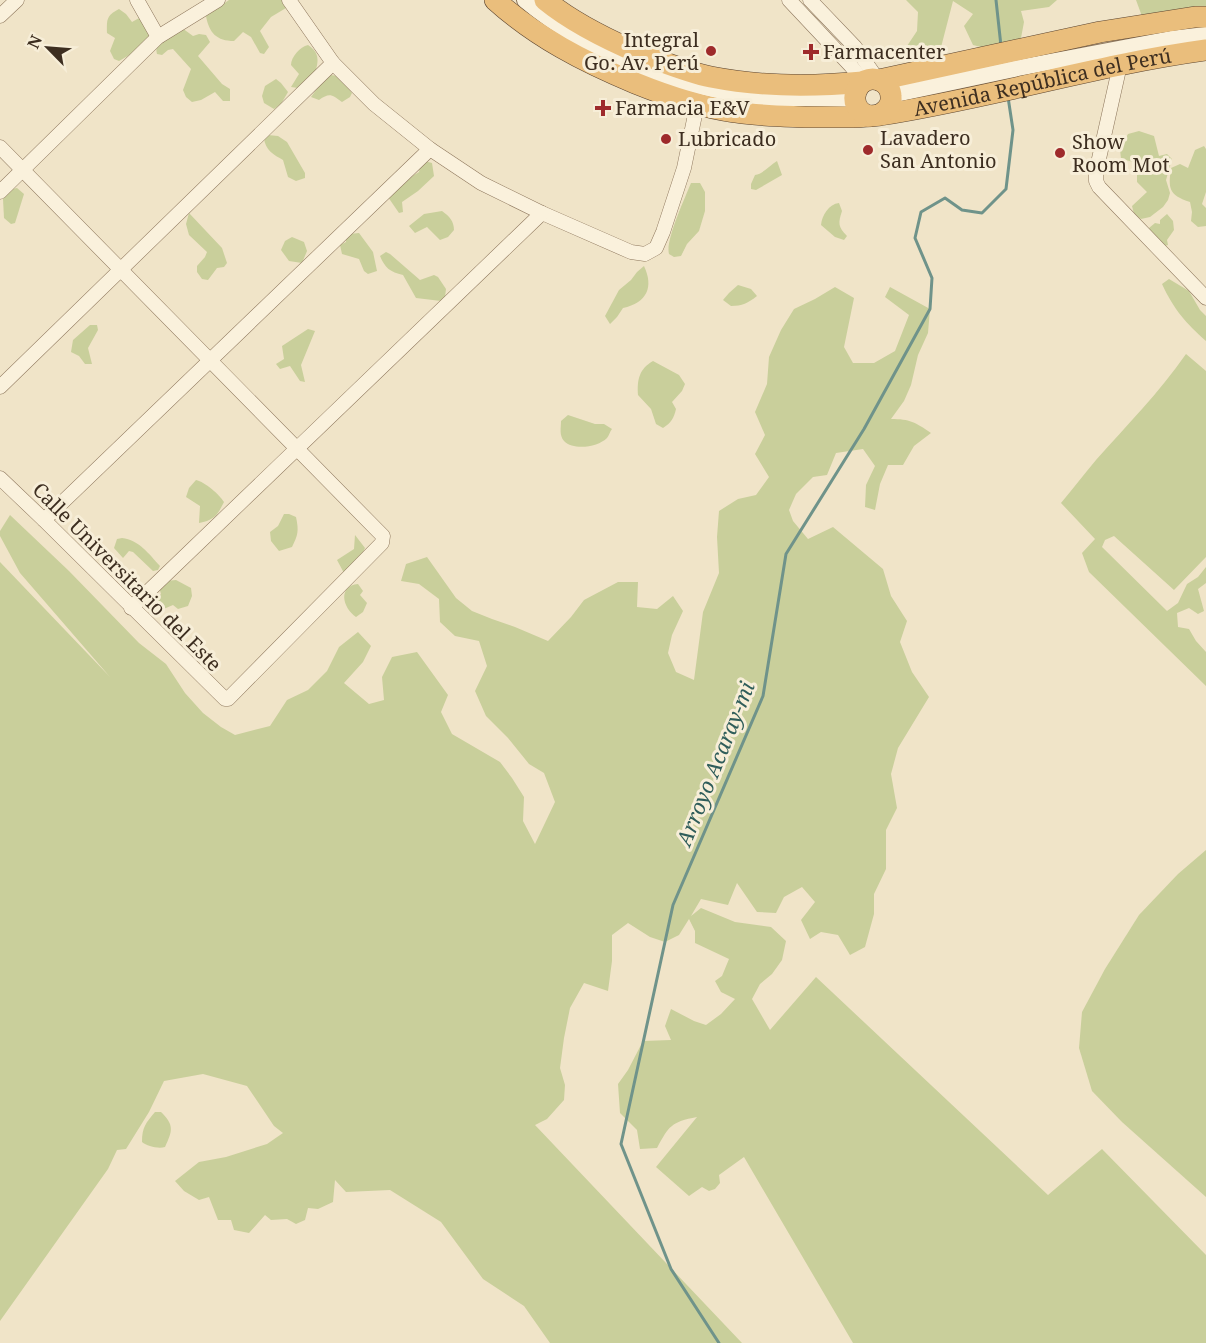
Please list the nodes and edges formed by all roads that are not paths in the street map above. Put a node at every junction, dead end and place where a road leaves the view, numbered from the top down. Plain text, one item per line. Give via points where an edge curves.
1 (17, 0) edge
2 (137, 0) edge
3 (218, 0) edge
4 (289, 0) edge
5 (495, 0) edge
6 (525, 0) edge
7 (545, 0) edge
8 (801, 2) edge
9 (0, 16) edge
10 (1206, 17) edge
11 (1206, 35) edge
12 (158, 37) junction
13 (1206, 50) edge
14 (333, 63) junction
15 (1120, 64) junction
16 (1020, 68) junction
17 (967, 80) junction
18 (871, 86) junction
19 (697, 105) junction
20 (874, 115) junction
21 (0, 147) edge
22 (430, 149) junction
23 (22, 170) junction
24 (0, 192) edge
25 (542, 213) junction
26 (120, 270) junction
27 (1204, 291) edge
28 (210, 361) junction
29 (0, 387) edge
30 (297, 449) junction
31 (0, 478) edge
32 (44, 520) junction
33 (131, 608) junction

1 - 9 street
2 - 12 street
3 - 12 street
4 - 14 street
5 - 19 highway, Avenida República del Perú via 544,38 585,61
6 - 18 street via 582,40 635,65 711,89 765,98
7 - 18 highway, Avenida República del Perú via 593,32 625,47 709,76 797,86
8 - 18 street via 855,47
10 - 16 highway, Avenida República del Perú via 1100,32
11 - 16 street
12 - 23 street
13 - 15 highway, Avenida República del Perú
14 - 22 street via 374,104
14 - 26 street
15 - 16 highway, Avenida República del Perú
15 - 27 street via 1096,180
16 - 17 highway, Avenida República del Perú
16 - 17 highway, Avenida República del Perú
17 - 18 highway, Avenida República del Perú
17 - 20 highway, Avenida República del Perú
18 - 20 highway via 856,106
18 - 20 highway via 890,105
19 - 20 highway, Avenida República del Perú via 736,113 788,116
19 - 25 street via 684,168 656,248 645,254 631,252
21 - 23 street
22 - 25 street via 481,183
22 - 28 street
23 - 24 street
23 - 26 street
25 - 30 street
26 - 28 street
26 - 29 street
28 - 30 street
28 - 32 street
30 - 33 street
30 - 33 street, Calle Universitario del Este via 383,536 382,543 228,699
31 - 32 street, Calle Universitario del Este
32 - 33 street, Calle Universitario del Este

